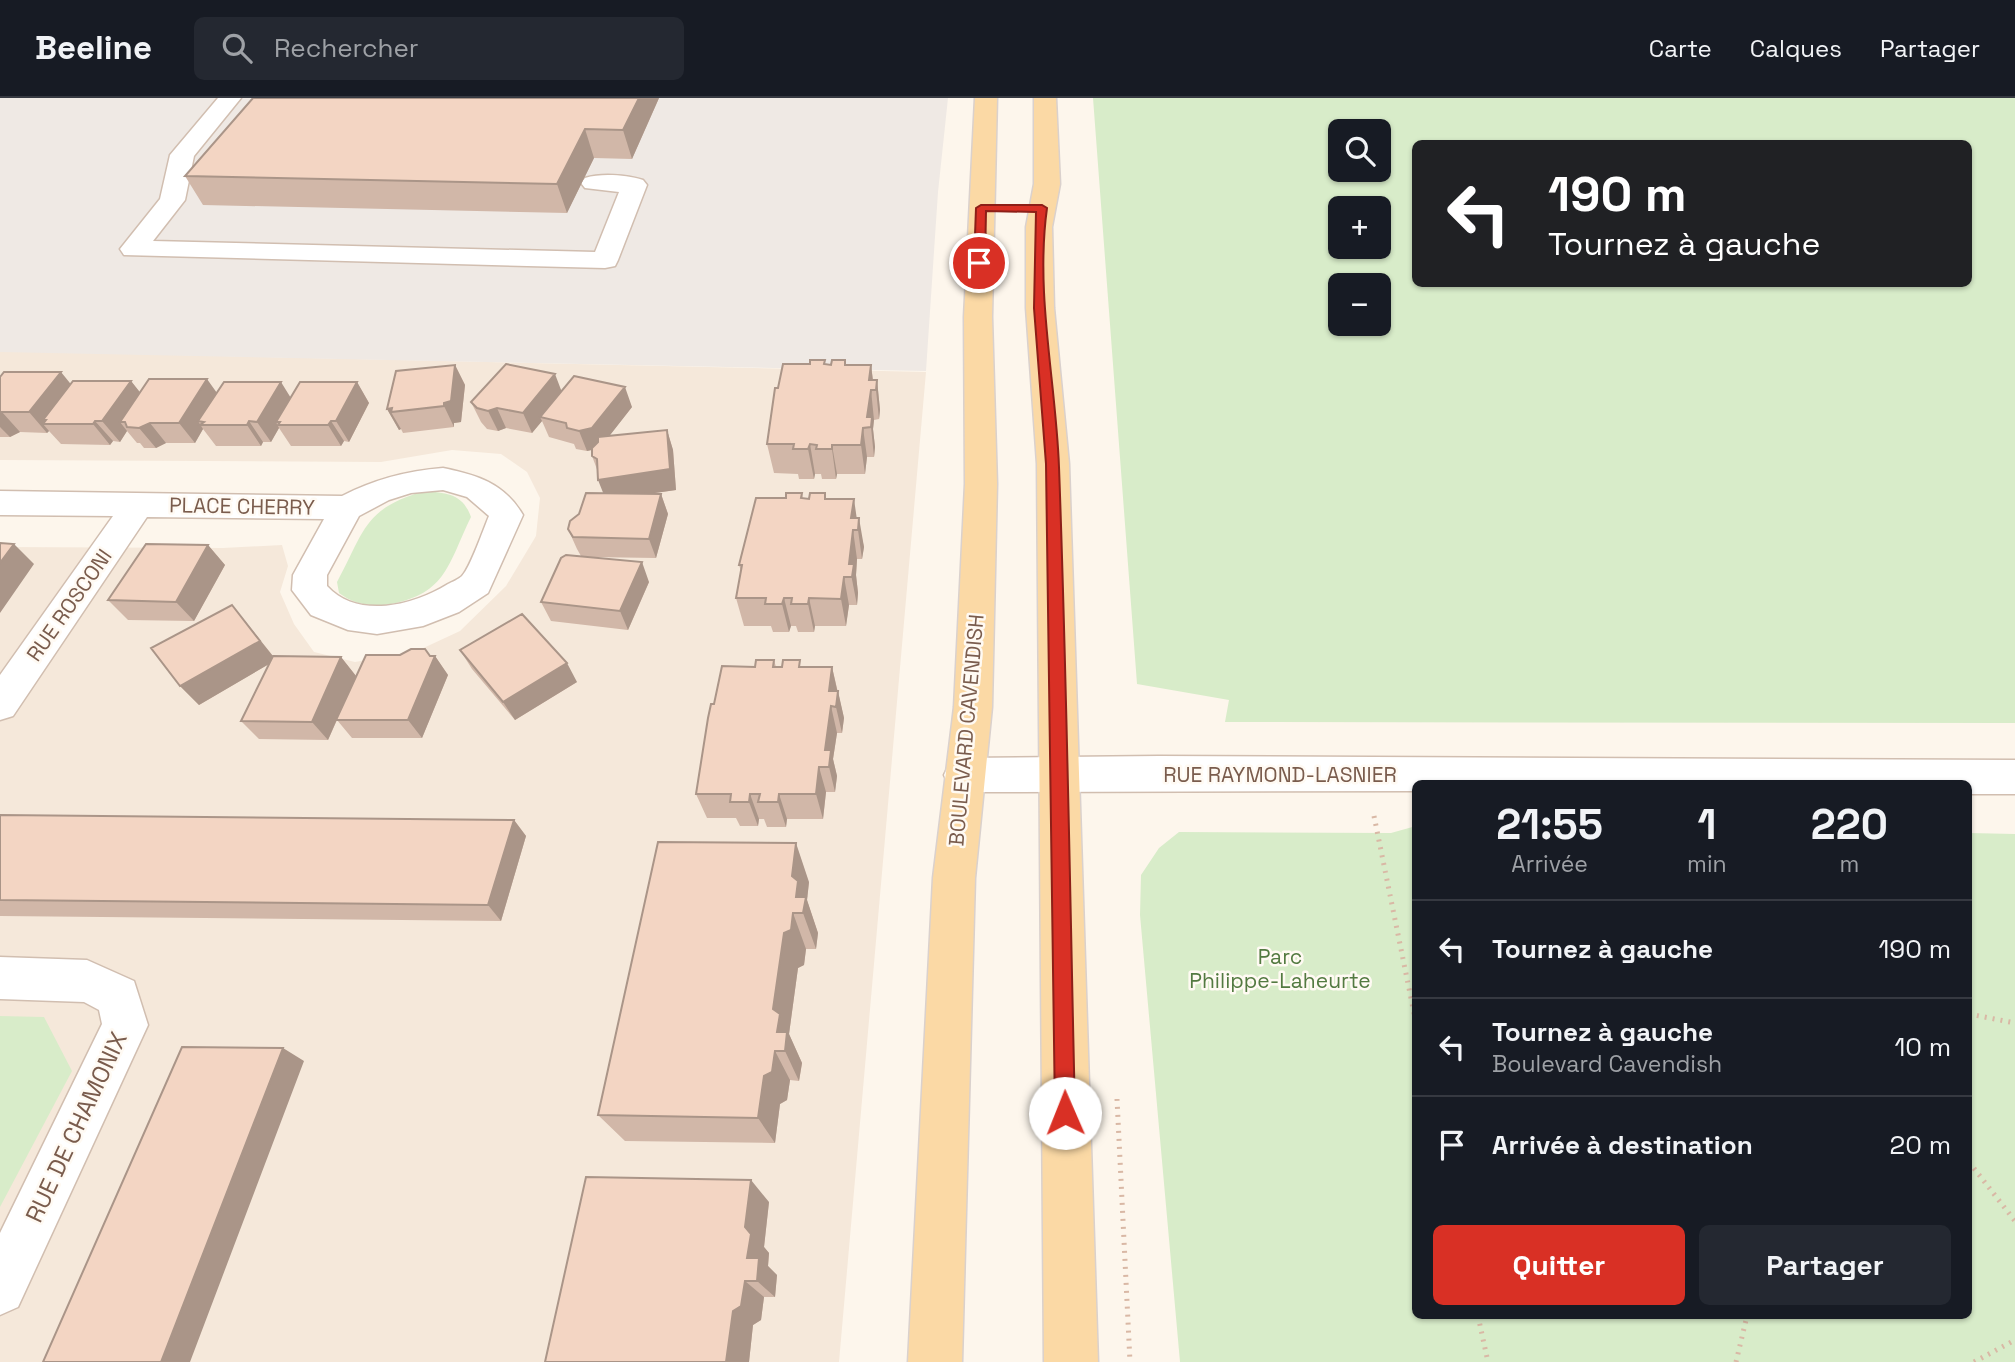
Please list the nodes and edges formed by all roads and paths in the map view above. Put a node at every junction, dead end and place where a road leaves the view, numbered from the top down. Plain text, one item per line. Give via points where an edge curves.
1 (230, 98) edge
2 (986, 98) edge
3 (1045, 98) edge
4 (594, 183) dead end
5 (1011, 208) junction
6 (0, 503) edge
7 (138, 505) junction
8 (347, 508) junction
9 (0, 705) edge
10 (964, 775) junction
11 (1058, 775) junction
12 (1369, 775) junction
13 (2015, 777) edge
14 (0, 978) edge
15 (1412, 1004) edge
16 (1972, 1015) edge
17 (2015, 1023) edge
18 (1117, 1098) dead end
19 (1972, 1166) edge
20 (2015, 1221) edge
21 (0, 1289) edge
22 (1479, 1319) edge
23 (1746, 1319) edge
24 (2015, 1340) edge
25 (935, 1362) edge
26 (1071, 1362) edge
27 (1130, 1362) edge
28 (1488, 1362) edge
29 (1735, 1362) edge
30 (1974, 1362) edge

1 - 4 street via 182,155 172,200 133,249 605,260 635,185
2 - 5 main road, BOULEVARD CAVENDISH
3 - 5 main road, BOULEVARD CAVENDISH via 1047,184
5 - 10 main road, BOULEVARD CAVENDISH via 978,317 981,484 973,707
5 - 11 main road, BOULEVARD CAVENDISH via 1039,227 1040,308 1053,464
6 - 7 street, PLACE CHERRY
7 - 8 street, PLACE CHERRY
7 - 9 street, RUE ROSCONI
8 - 8 street, PLACE CHERRY via 310,575 310,590 324,606 348,616 377,620 410,616 446,603 476,584 506,515 493,497 471,484 443,479 388,488
10 - 11 street, RUE RAYMOND-LASNIER
10 - 25 main road, BOULEVARD CAVENDISH via 953,892
11 - 12 street, RUE RAYMOND-LASNIER
11 - 26 main road, BOULEVARD CAVENDISH
12 - 13 street, RUE RAYMOND-LASNIER
12 - 15 path via 1379,850
14 - 21 street, RUE DE CHAMONIX via 87,981 118,996 125,1025
16 - 17 path
18 - 27 path
19 - 20 path
22 - 28 path
23 - 29 path
24 - 30 path

